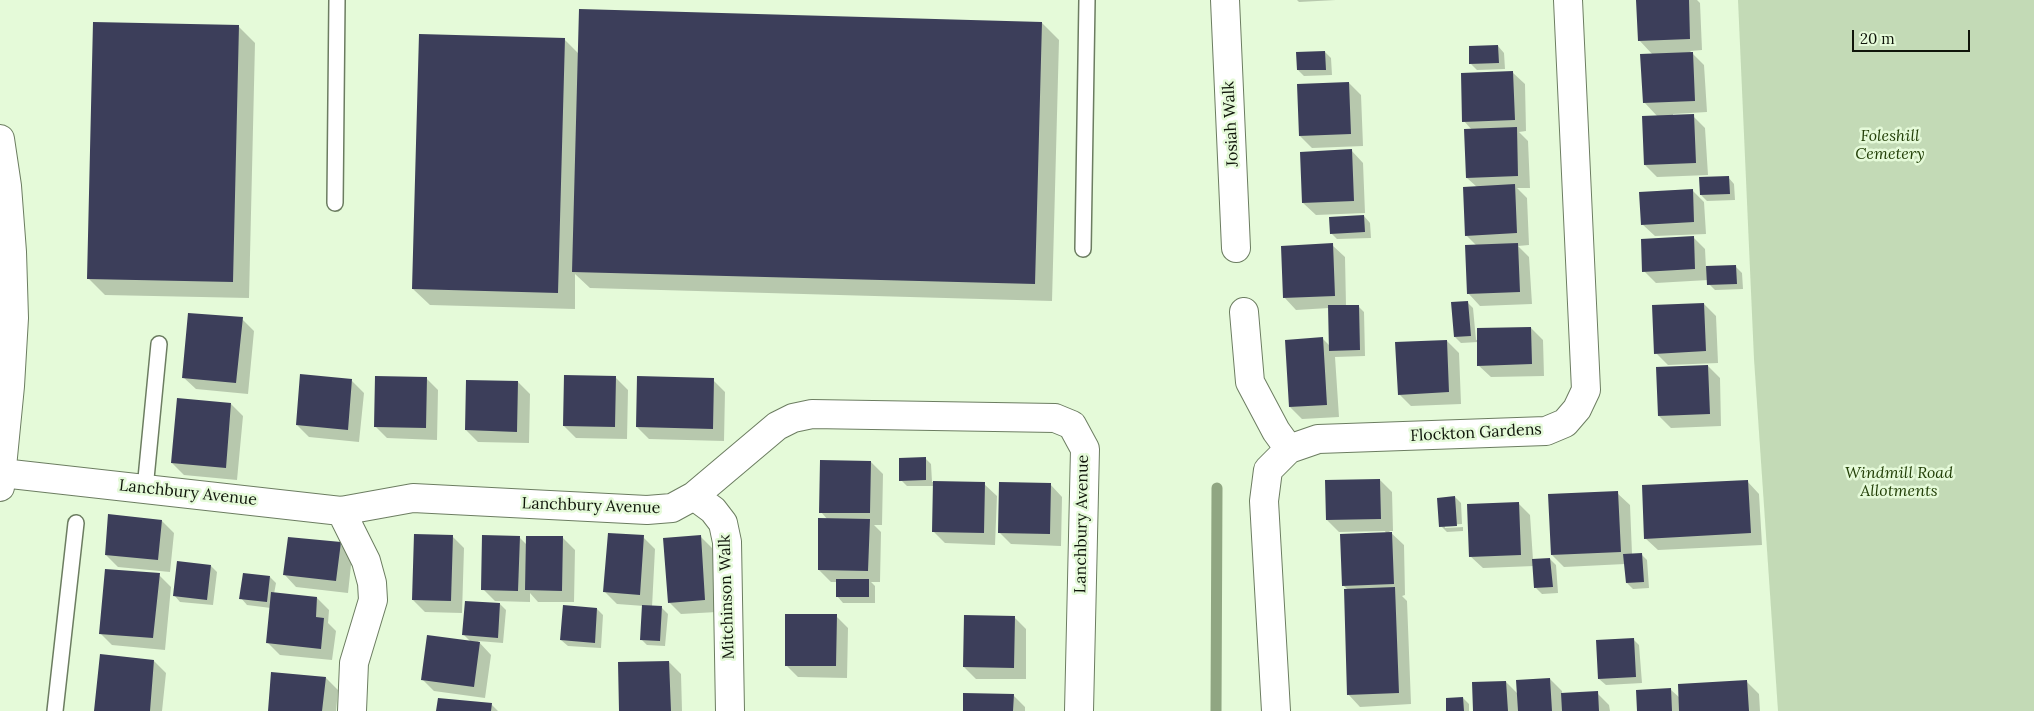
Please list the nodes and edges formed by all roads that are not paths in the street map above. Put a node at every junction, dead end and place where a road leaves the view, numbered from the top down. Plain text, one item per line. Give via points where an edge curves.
1 (337, 0) edge
2 (1087, 0) edge
3 (1225, 0) edge
4 (1568, 0) edge
5 (0, 139) edge
6 (335, 203) dead end
7 (1236, 248) dead end
8 (1083, 249) dead end
9 (1244, 312) dead end
10 (159, 344) dead end
11 (1289, 449) junction
12 (1, 480) edge
13 (145, 489) junction
14 (694, 496) junction
15 (341, 511) junction
16 (76, 523) dead end
17 (55, 711) edge
18 (352, 711) edge
19 (730, 711) edge
20 (1079, 711) edge
21 (1276, 711) edge

1 - 6 lane
2 - 8 lane
3 - 7 street, Josiah Walk
4 - 11 street, Flockton Gardens via 1586,390 1577,409 1564,423 1546,431 1318,439
5 - 12 street via 7,186 14,318
9 - 11 street via 1250,382
10 - 13 lane
11 - 21 street, Flockton Gardens via 1268,470 1264,501
12 - 13 street, Lanchbury Avenue
13 - 15 street, Lanchbury Avenue
14 - 15 street, Lanchbury Avenue via 672,508 647,510 413,498
14 - 19 street, Mitchinson Walk via 724,523
14 - 20 street, Lanchbury Avenue via 778,426 793,418 812,414 1054,418 1072,425 1085,450
15 - 18 street via 366,561 373,600 354,663
16 - 17 lane

